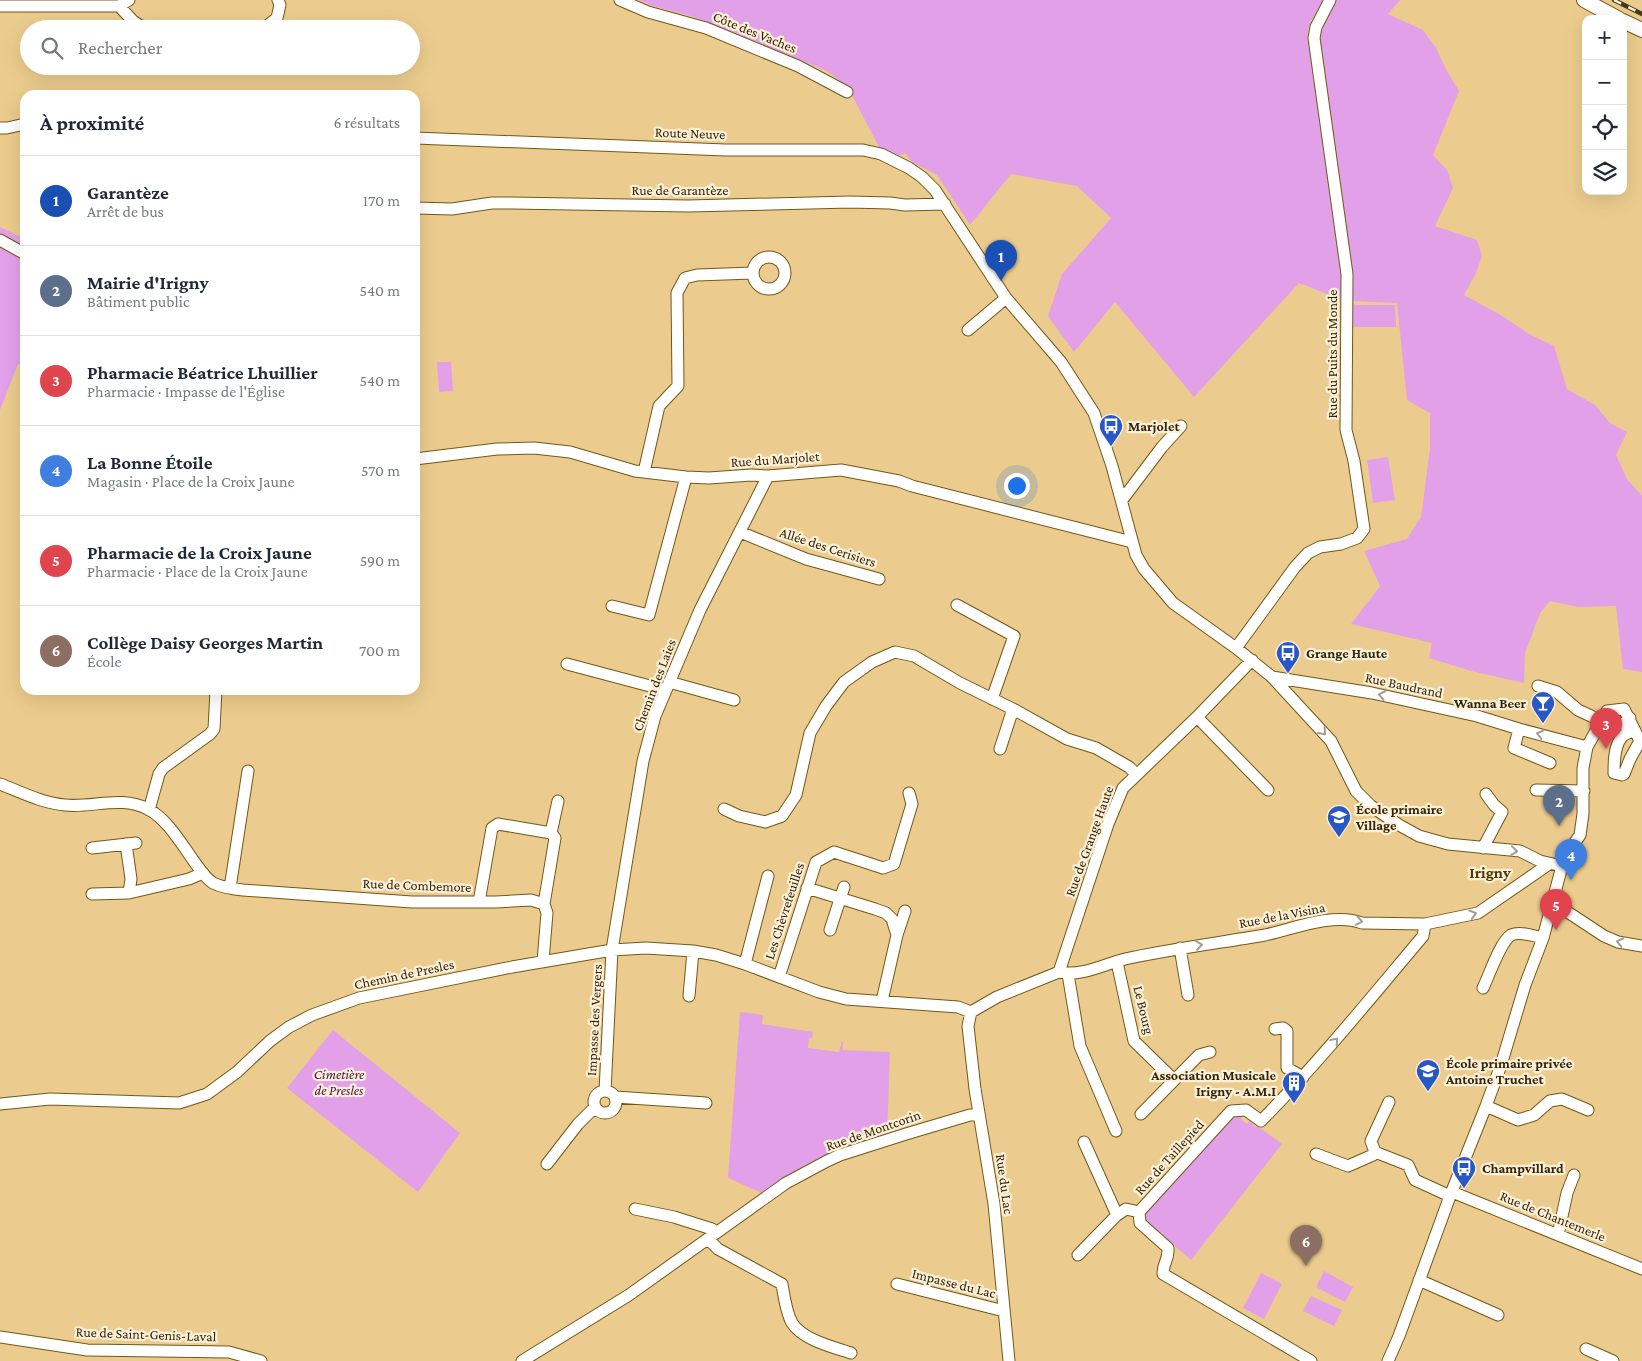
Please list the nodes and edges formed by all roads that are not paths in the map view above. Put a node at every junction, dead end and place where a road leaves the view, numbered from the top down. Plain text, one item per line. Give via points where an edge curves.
1 (278, 0) edge
2 (620, 0) edge
3 (1330, 0) edge
4 (1584, 0) edge
5 (105, 3) edge
6 (124, 3) edge
7 (0, 6) edge
8 (1612, 15) edge
9 (132, 20) edge
10 (274, 20) edge
11 (1627, 23) edge
12 (1642, 30) edge
13 (847, 92) dead end
14 (20, 125) edge
15 (0, 128) edge
16 (420, 138) edge
17 (945, 204) junction
18 (420, 208) edge
19 (0, 240) edge
20 (20, 251) edge
21 (753, 273) dead end
22 (1006, 298) junction
23 (968, 330) dead end
24 (1181, 426) dead end
25 (420, 458) edge
26 (644, 472) junction
27 (768, 476) junction
28 (686, 477) junction
29 (1122, 500) junction
30 (740, 532) junction
31 (1132, 542) junction
32 (879, 579) dead end
33 (957, 605) dead end
34 (612, 606) dead end
35 (1236, 648) junction
36 (1252, 660) junction
37 (567, 664) dead end
38 (1272, 677) junction
39 (1304, 682) junction
40 (667, 686) junction
41 (1538, 686) dead end
42 (216, 695) edge
43 (1290, 696) junction
44 (992, 699) junction
45 (734, 700) dead end
46 (1013, 709) junction
47 (1197, 717) junction
48 (1603, 724) junction
49 (1638, 727) edge
50 (1519, 729) junction
51 (1587, 747) junction
52 (1000, 749) dead end
53 (1550, 763) dead end
54 (248, 771) dead end
55 (1136, 774) junction
56 (0, 784) edge
57 (1268, 790) dead end
58 (1536, 790) dead end
59 (1584, 791) junction
60 (909, 793) dead end
61 (1486, 794) dead end
62 (558, 801) dead end
63 (724, 809) dead end
64 (149, 810) junction
65 (551, 833) junction
66 (92, 848) dead end
67 (1483, 848) junction
68 (1549, 864) junction
69 (1562, 866) junction
70 (203, 873) junction
71 (768, 876) dead end
72 (230, 888) junction
73 (807, 888) junction
74 (128, 893) junction
75 (842, 893) junction
76 (92, 894) dead end
77 (479, 902) junction
78 (1552, 903) junction
79 (544, 904) junction
80 (905, 911) dead end
81 (1425, 924) junction
82 (830, 930) dead end
83 (897, 935) junction
84 (1543, 938) junction
85 (1642, 946) edge
86 (1180, 948) junction
87 (612, 950) junction
88 (693, 951) junction
89 (543, 961) junction
90 (1118, 962) junction
91 (745, 964) junction
92 (1063, 973) junction
93 (779, 977) junction
94 (1483, 988) dead end
95 (1188, 995) dead end
96 (689, 996) dead end
97 (882, 1001) junction
98 (971, 1012) junction
99 (1275, 1029) dead end
100 (1210, 1052) dead end
101 (1303, 1078) junction
102 (1174, 1080) junction
103 (610, 1094) junction
104 (1388, 1102) dead end
105 (706, 1103) dead end
106 (0, 1104) edge
107 (1486, 1106) junction
108 (596, 1107) junction
109 (1588, 1110) dead end
110 (1141, 1114) dead end
111 (979, 1115) junction
112 (1116, 1131) dead end
113 (1084, 1142) dead end
114 (1375, 1152) junction
115 (1316, 1154) dead end
116 (547, 1164) dead end
117 (1574, 1175) dead end
118 (1451, 1194) junction
119 (635, 1209) dead end
120 (1139, 1212) junction
121 (1117, 1215) junction
122 (1558, 1235) junction
123 (712, 1236) junction
124 (1078, 1255) dead end
125 (1642, 1269) edge
126 (1419, 1280) junction
127 (897, 1284) dead end
128 (1004, 1310) junction
129 (1498, 1315) dead end
130 (0, 1337) edge
131 (1586, 1349) dead end
132 (851, 1353) dead end
133 (261, 1361) edge
134 (522, 1361) edge
135 (1009, 1361) edge
136 (1310, 1361) edge
137 (1388, 1361) edge
138 (1613, 1361) edge

1 - 10 street via 280,5
2 - 13 street, Côte des Vaches via 648,12 715,31 798,66
3 - 35 street, Rue du Puits du Monde via 1314,38 1347,274 1346,430 1364,529 1357,538 1308,553 1295,566
4 - 8 main road
5 - 6 street
5 - 7 street
6 - 9 street
11 - 12 main road
14 - 15 street
16 - 17 street, Route Neuve via 725,150 863,150 881,154 909,168 928,182
17 - 18 street, Rue de Garantèze via 850,202 688,206 511,203 452,209
17 - 22 street, Route Neuve
19 - 20 street
21 - 26 street via 685,278 677,292 678,386 660,406
22 - 23 street
22 - 29 street, Route Neuve via 1060,362 1094,413
24 - 29 street
25 - 26 street, Rue du Marjolet via 534,448 570,452
26 - 28 street, Rue du Marjolet
27 - 28 street, Rue du Marjolet
27 - 30 street, Chemin des Laies
27 - 31 street, Rue du Marjolet via 846,470
28 - 34 street via 649,615
29 - 31 street, Route Neuve
30 - 32 street, Allée des Cerisiers via 806,559
30 - 40 street, Chemin des Laies via 700,610
31 - 35 street, Route Neuve via 1144,569 1173,603
33 - 44 street via 1014,636
35 - 36 street, Route Neuve
36 - 38 street, Route Neuve
36 - 47 street, Rue de Grange Haute
37 - 40 street
38 - 39 street, Rue Baudrand
38 - 43 street, Route Neuve
39 - 43 street
50 -> 39 street, Rue Baudrand via 1372,693
40 - 45 street
40 - 87 street, Chemin des Laies via 643,761
41 - 48 street via 1557,692 1578,710
42 - 64 street via 214,728 162,768
43 -> 67 street, Route Neuve via 1331,741 1356,791 1371,806 1419,836 1448,844
44 - 46 street
44 - 63 street via 914,656 895,652 872,662 844,682 826,706 810,733 796,795 782,816 765,822
46 - 52 street
46 - 55 street via 1067,739 1096,748
47 - 55 street, Rue de Grange Haute
47 - 57 street
48 - 49 street via 1623,724 1630,718
48 - 51 street
51 -> 50 street, Rue Baudrand
50 - 53 street via 1514,748
51 - 59 street via 1583,768
54 - 72 street
55 - 92 street, Rue de Grange Haute via 1123,788 1108,824
56 - 64 street, Rue de Combemore via 53,803 120,802
58 - 59 street
59 - 69 street via 1580,835
60 - 73 street, Les Chèvrefeuilles via 912,804 894,864 883,868 834,852 816,862
61 - 67 street via 1502,812
62 - 65 street
64 - 70 street, Rue de Combemore via 163,822
65 - 77 street via 498,824 492,828
65 - 79 street via 555,838
66 - 74 street via 131,843
67 -> 68 street, Route Neuve via 1520,851
68 - 69 street, Route Neuve
81 -> 68 street, Rue de la Visina via 1478,913
69 - 78 street
70 - 72 street, Rue de Combemore via 213,883
70 - 74 street
71 - 91 street
72 - 77 street, Rue de Combemore via 412,902
73 - 75 street
73 - 93 street, Les Chèvrefeuilles
74 - 76 street
75 - 82 street
75 - 83 street via 886,913 892,919
77 - 79 street, Rue de Combemore via 531,900
78 - 84 street
85 -> 78 street via 1618,942 1599,933
79 - 89 street via 547,913
80 - 83 street
86 -> 81 street, Rue de la Visina via 1328,920
101 -> 81 street, Rue de Taillepied via 1423,936
83 - 97 street
84 - 94 street via 1510,936 1496,956
84 - 107 street
86 - 90 street, Rue de la Visina
86 - 95 street
87 - 88 street, Chemin de Presles
87 - 89 street, Chemin de Presles
87 - 103 street, Impasse des Vergers
88 - 91 street, Chemin de Presles
88 - 96 street
89 - 106 street, Chemin de Presles via 359,998 312,1015 275,1037 207,1094 179,1104 50,1099
90 - 92 street, Rue de la Visina
90 - 102 street, Le Bourg via 1134,1041
91 - 93 street, Chemin de Presles
92 - 98 street, Rue de la Visina via 997,997
92 - 112 street via 1080,1046
93 - 97 street, Chemin de Presles via 819,992
97 - 98 street, Chemin de Presles
98 - 111 street, Rue du Lac via 968,1026
99 - 101 street via 1287,1031 1287,1068
100 - 102 street via 1199,1055
101 - 120 street, Rue de Taillepied via 1260,1122 1246,1110 1231,1111
102 - 110 street
103 - 105 street
103 - 108 street, Impasse des Vergers via 602,1092 596,1096
103 - 108 street via 616,1104 610,1112 600,1112
104 - 114 street via 1371,1142
107 - 109 street via 1518,1120 1534,1115 1550,1101 1562,1099
107 - 118 street
108 - 116 street, Impasse des Vergers via 578,1124
111 - 123 street, Rue de Montcorin via 840,1155 786,1183
111 - 128 street, Rue du Lac via 994,1204
113 - 121 street
114 - 115 street via 1348,1166
114 - 118 street, Rue de Chantemerle via 1408,1165 1414,1180
117 - 122 street
118 - 122 street, Rue de Chantemerle
118 - 126 street
119 - 123 street via 712,1229
120 - 121 street via 1126,1209
120 - 136 street, Rue de Taillepied via 1140,1223 1168,1248 1163,1274
121 - 124 street
122 - 125 street, Rue de Chantemerle
123 - 132 street via 718,1249 782,1284 792,1323 808,1337
123 - 134 street, Rue de Montcorin via 629,1294
126 - 129 street
126 - 137 street
127 - 128 street, Impasse du Lac
128 - 135 street, Rue du Lac
130 - 133 street, Rue de Saint-Genis-Laval via 87,1350 229,1352
131 - 138 street

